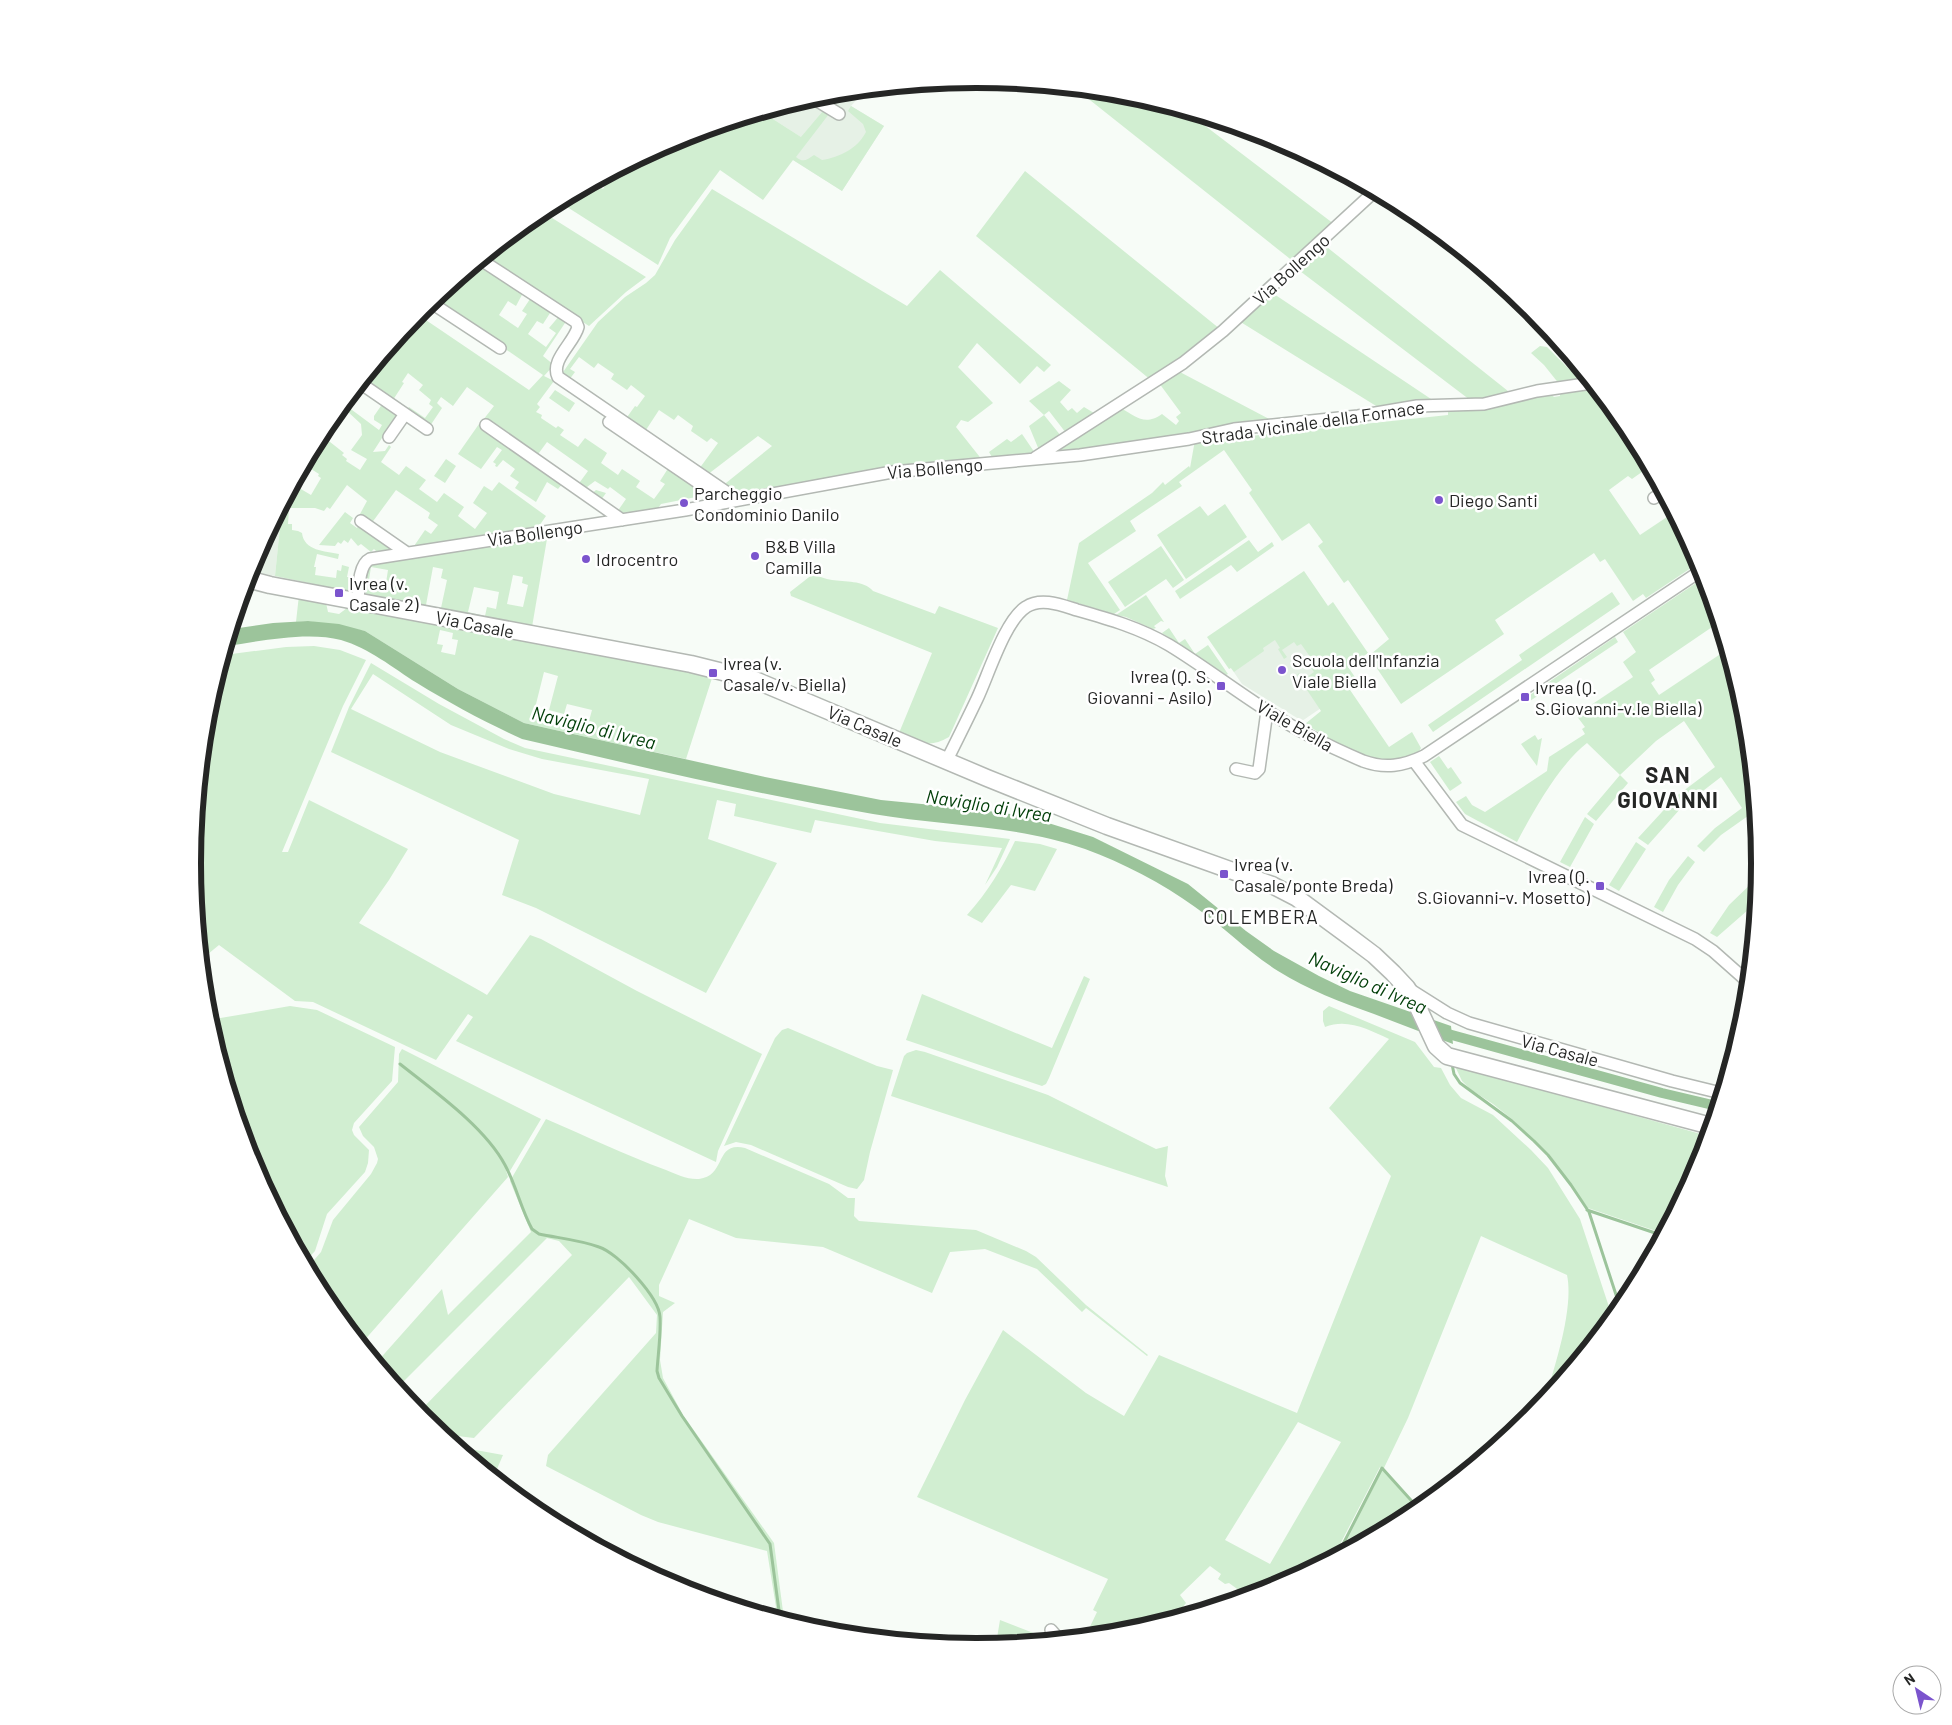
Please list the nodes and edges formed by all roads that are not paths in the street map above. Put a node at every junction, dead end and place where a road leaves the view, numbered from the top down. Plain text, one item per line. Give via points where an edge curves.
1 (821, 103) edge
2 (839, 114) dead end
3 (1371, 195) edge
4 (486, 263) edge
5 (436, 306) edge
6 (500, 348) dead end
7 (1585, 384) edge
8 (556, 386) dead end
9 (364, 387) edge
10 (404, 420) junction
11 (486, 425) dead end
12 (427, 429) dead end
13 (388, 438) dead end
14 (1034, 458) junction
15 (738, 500) junction
16 (715, 505) junction
17 (622, 520) junction
18 (361, 521) dead end
19 (407, 553) junction
20 (1695, 574) edge
21 (254, 581) edge
22 (358, 602) junction
23 (1267, 711) junction
24 (947, 760) junction
25 (1414, 761) junction
26 (1236, 769) dead end
27 (1742, 977) edge
28 (1407, 988) junction
29 (1716, 1092) edge
30 (1705, 1125) edge

1 - 2 street
3 - 14 street, Via Bollengo via 1188,360
4 - 15 street via 576,322 577,334 557,364 558,377
5 - 6 street
7 - 14 street, Strada Vicinale della Fornace via 1484,404 1417,406 1358,416 1234,429 1080,455
8 - 16 street via 709,490
9 - 10 street
10 - 12 street
10 - 13 street
11 - 17 street
14 - 15 street, Via Bollengo via 892,472
15 - 16 street, Via Bollengo
16 - 17 street, Via Bollengo
17 - 19 street, Via Bollengo
18 - 19 street via 377,528
19 - 22 street, Via Bollengo via 366,561
20 - 25 street, Viale Biella
21 - 22 main road, Via Casale
22 - 24 main road, Via Casale via 724,671 755,680
23 - 24 street, Viale Biella via 1151,636 1110,619 1063,606 1037,603 1026,606 1007,630
23 - 25 street, Viale Biella via 1373,765 1404,765
23 - 26 street via 1260,769 1255,773
24 - 28 main road, Via Casale via 1107,826 1272,885 1297,898 1374,955
25 - 27 street via 1462,825 1695,939
28 - 29 street, Via Casale via 1456,1018 1480,1027
28 - 30 main road, Via Casale via 1436,1046 1447,1056

